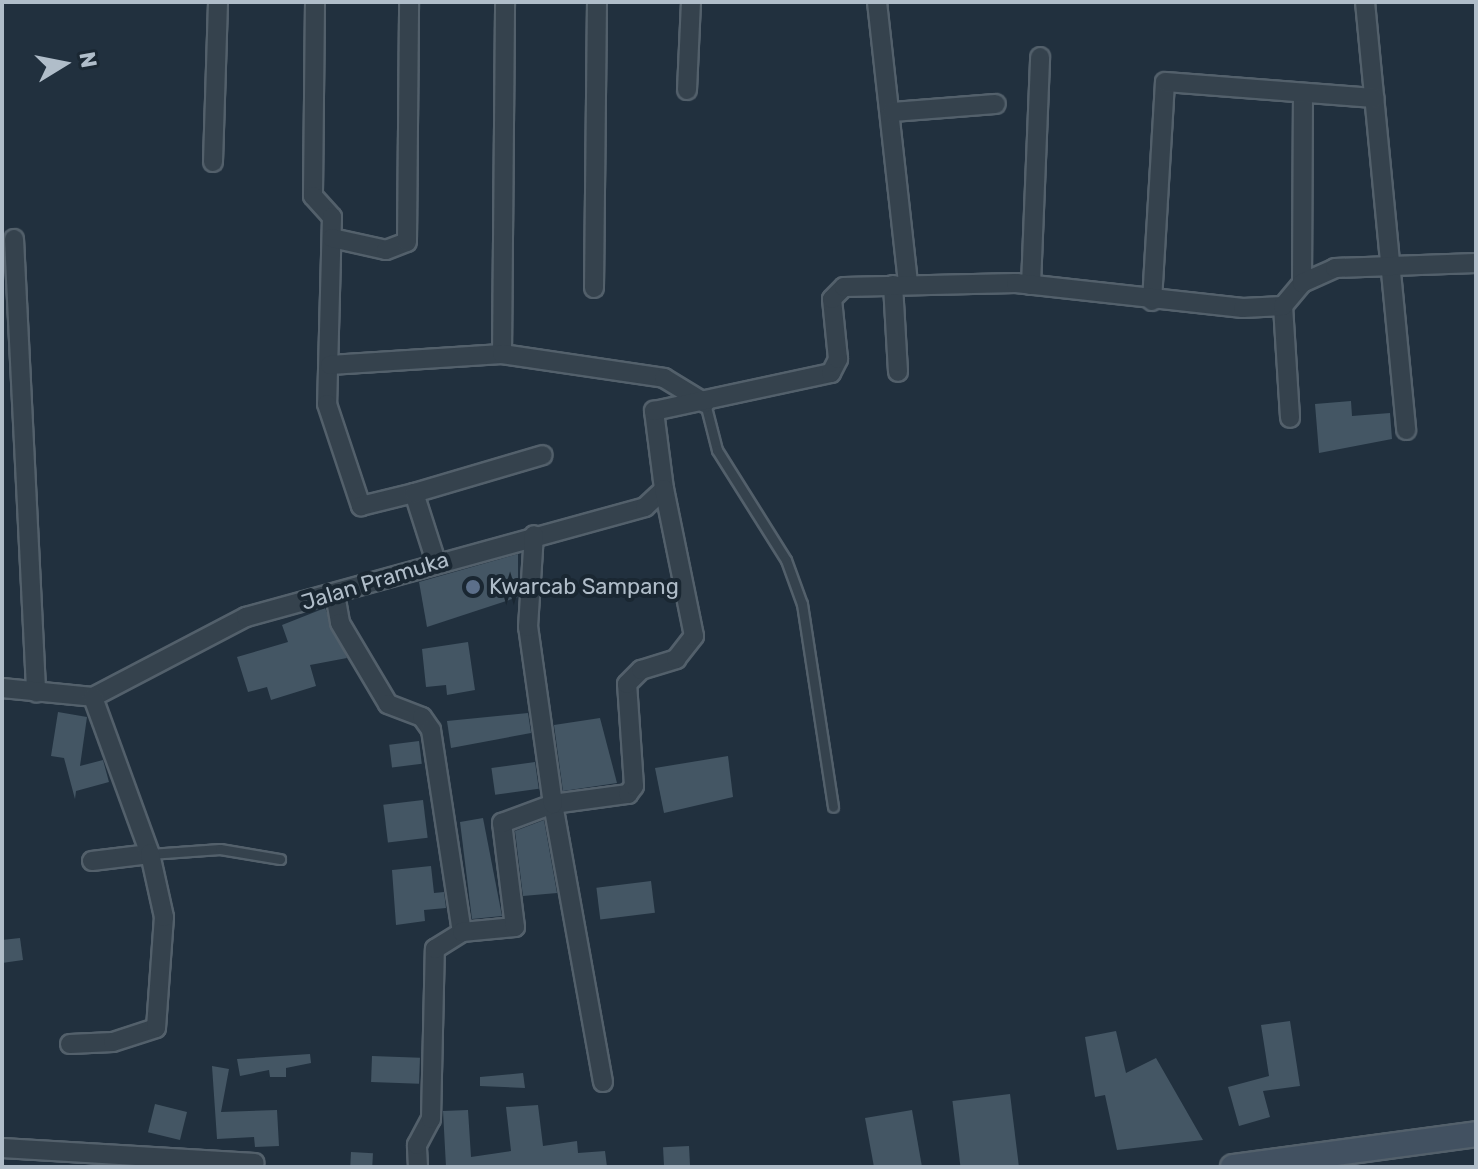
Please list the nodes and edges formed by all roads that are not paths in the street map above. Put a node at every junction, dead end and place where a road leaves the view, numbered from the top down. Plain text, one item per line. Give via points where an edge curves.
1 (218, 2) edge
2 (315, 2) edge
3 (409, 2) edge
4 (505, 2) edge
5 (597, 2) edge
6 (691, 2) edge
7 (877, 2) edge
8 (1365, 2) edge
9 (1040, 57) dead end
10 (687, 90) dead end
11 (1303, 93) junction
12 (1374, 98) junction
13 (996, 104) dead end
14 (892, 112) junction
15 (213, 162) dead end
16 (332, 238) junction
17 (14, 239) dead end
18 (1476, 263) edge
19 (1390, 266) junction
20 (1302, 283) junction
21 (901, 284) junction
22 (1031, 285) junction
23 (594, 288) dead end
24 (1152, 301) junction
25 (1283, 306) junction
26 (502, 354) junction
27 (330, 365) junction
28 (898, 372) dead end
29 (705, 403) junction
30 (1290, 418) dead end
31 (1406, 430) dead end
32 (543, 455) dead end
33 (664, 489) junction
34 (414, 493) junction
35 (534, 535) junction
36 (436, 562) junction
37 (335, 594) junction
38 (2, 688) edge
39 (36, 692) junction
40 (93, 697) junction
41 (553, 804) junction
42 (833, 807) dead end
43 (150, 854) junction
44 (280, 859) dead end
45 (92, 861) dead end
46 (462, 932) junction
47 (70, 1044) dead end
48 (603, 1082) dead end
49 (1476, 1134) edge
50 (2, 1148) edge
51 (255, 1163) dead end
52 (418, 1167) edge
53 (1233, 1167) edge

1 - 15 street
2 - 16 street via 313,196 332,217
3 - 16 street via 407,242 386,250
4 - 26 street
5 - 23 street
6 - 10 street
7 - 14 street
8 - 12 street
9 - 22 street
11 - 12 street
11 - 20 street
11 - 24 street via 1165,82
12 - 19 street
13 - 14 street
14 - 21 street
16 - 27 street
17 - 39 street
18 - 19 street
19 - 20 street via 1335,268
19 - 31 street
20 - 25 street
21 - 22 street
21 - 28 street
21 - 29 street via 834,294 838,359 831,373
22 - 24 street
24 - 25 street
25 - 30 street
26 - 27 street
26 - 29 street via 676,381
27 - 34 street via 327,404 361,506
29 - 33 street via 664,403 654,425
29 - 42 lane via 717,450 786,560 802,604
32 - 34 street
33 - 35 street, Jalan Pramuka via 645,507
33 - 41 street via 694,636 676,659 641,670 627,684 634,786 628,794
34 - 36 street
35 - 36 street, Jalan Pramuka
35 - 41 street via 528,627
36 - 37 street, Jalan Pramuka
37 - 40 street, Jalan Pramuka via 207,632
37 - 46 street via 340,623 388,704 422,717 431,730
38 - 39 street
39 - 40 street
40 - 43 street
41 - 46 street via 502,823 515,927
41 - 48 street
43 - 44 lane via 220,849
43 - 45 street
43 - 47 street via 164,917 156,1028 113,1042
46 - 52 street via 435,949 431,1119 417,1145
49 - 53 street
50 - 51 street

